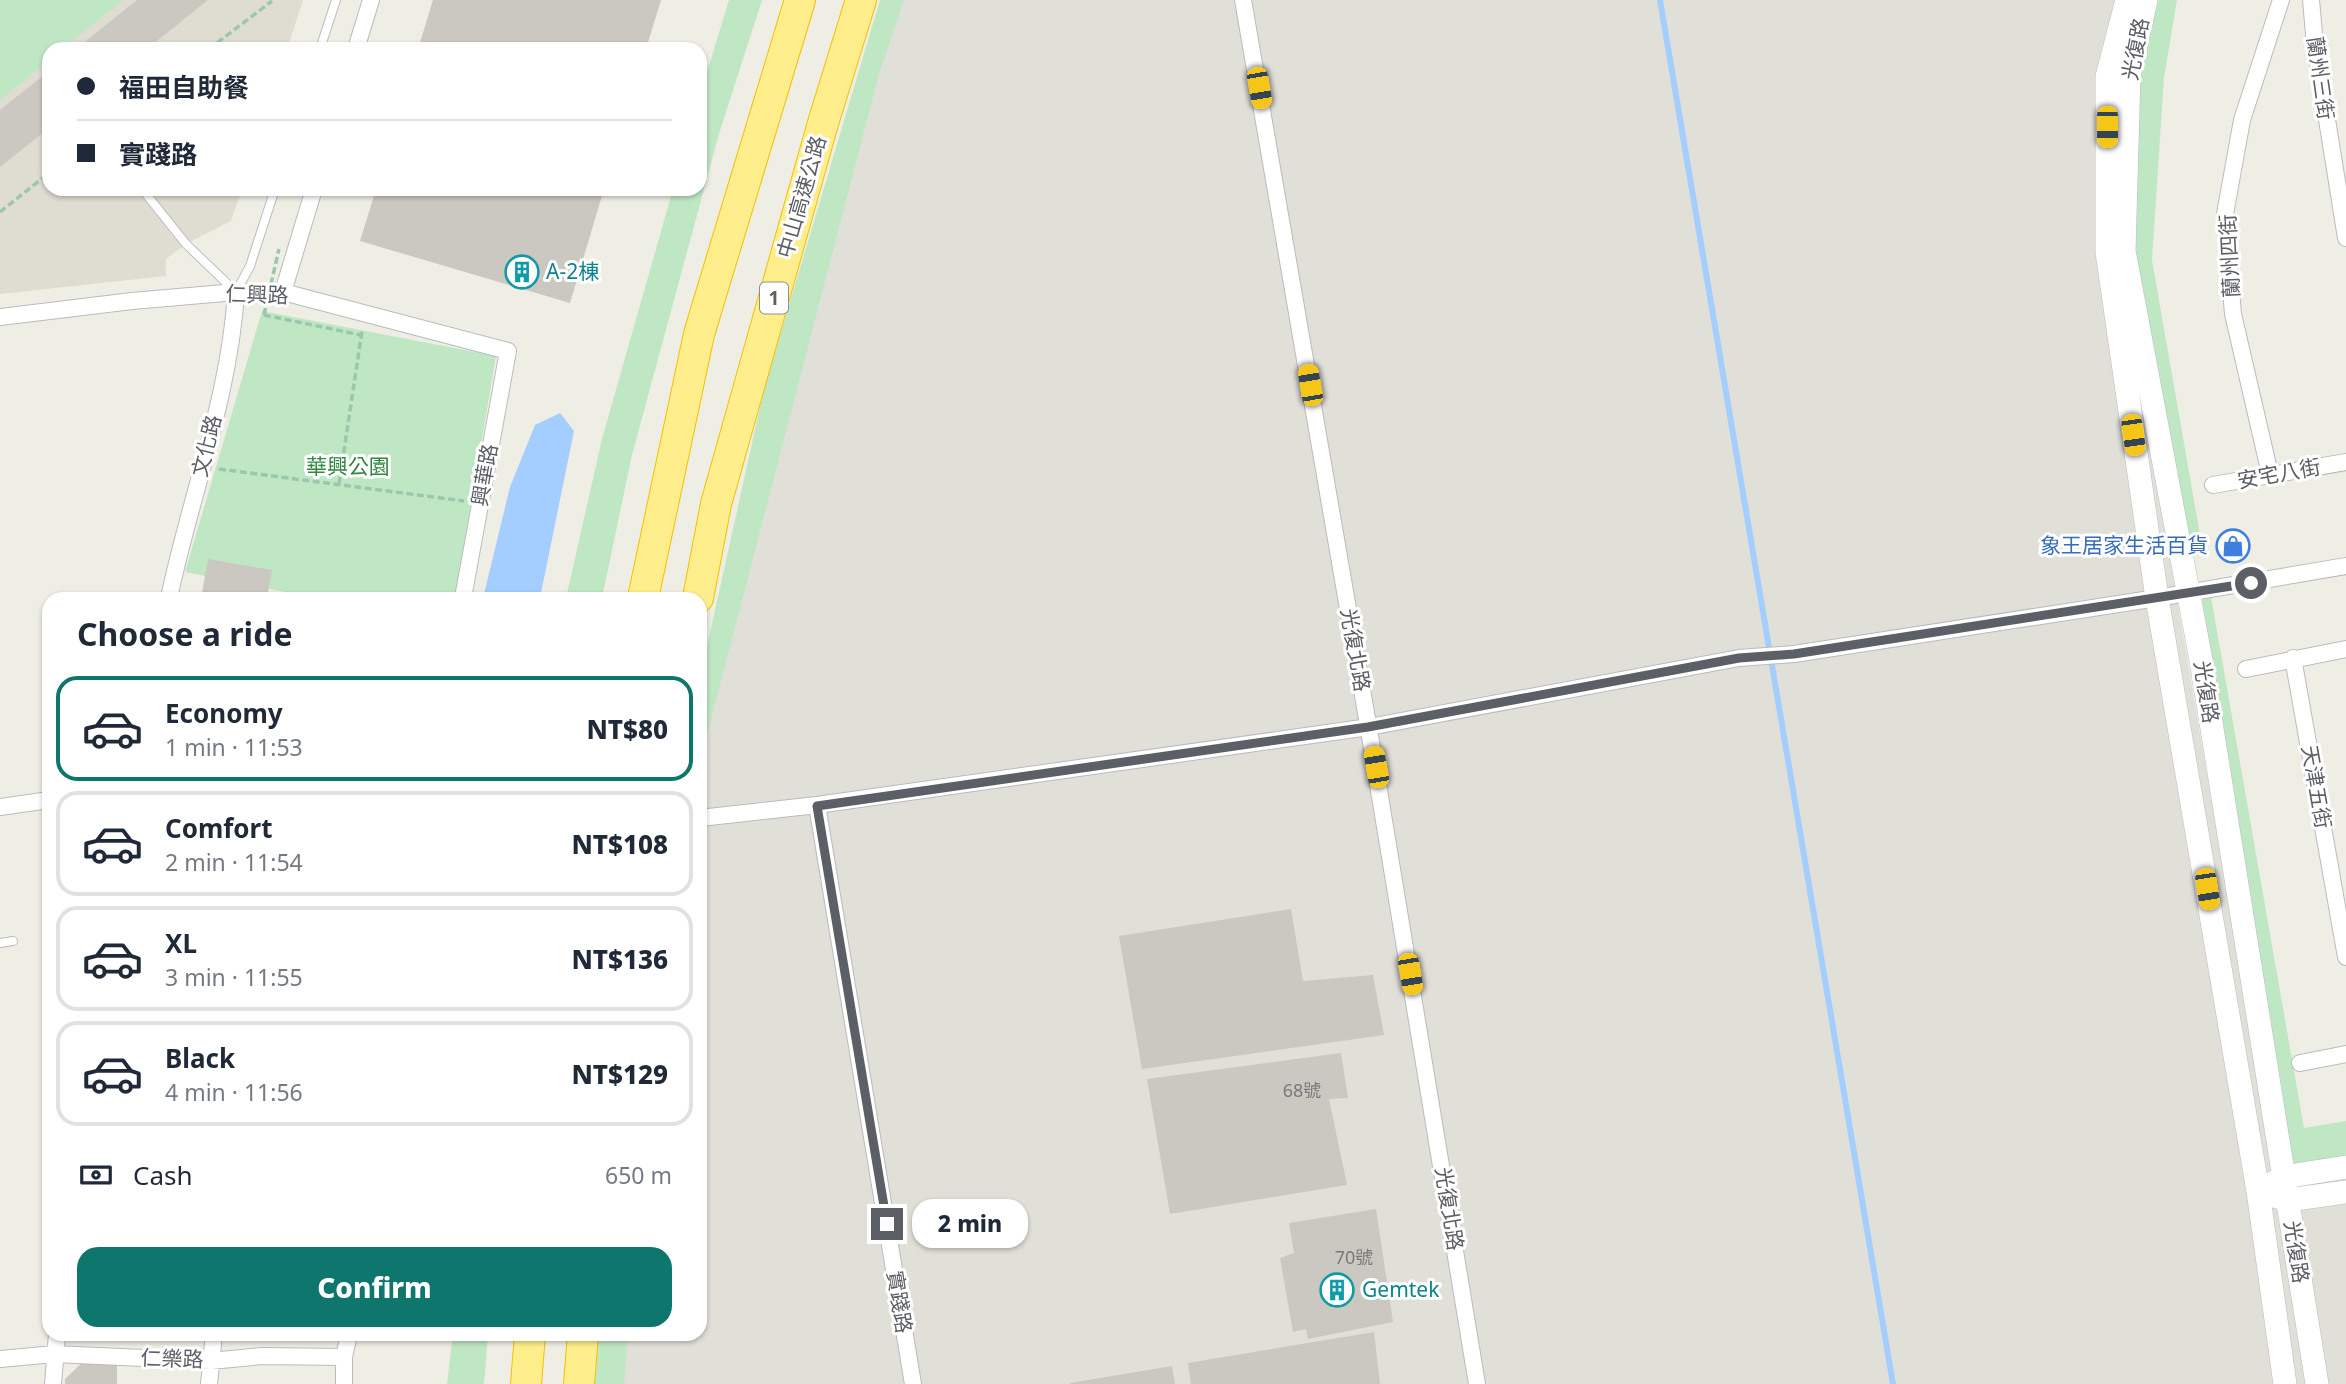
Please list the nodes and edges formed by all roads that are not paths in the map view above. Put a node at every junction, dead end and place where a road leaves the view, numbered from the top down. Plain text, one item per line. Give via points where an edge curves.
1 (336, 0) edge
2 (371, 0) edge
3 (800, 0) edge
4 (861, 0) edge
5 (1243, 0) edge
6 (2127, 0) edge
7 (2146, 0) edge
8 (2281, 0) edge
9 (2311, 0) edge
10 (322, 42) edge
11 (358, 42) edge
12 (148, 196) edge
13 (273, 196) edge
14 (312, 196) edge
15 (2346, 238) edge
16 (236, 292) junction
17 (283, 292) junction
18 (0, 317) edge
19 (508, 351) joint
20 (2346, 463) edge
21 (2270, 474) junction
22 (2213, 485) dead end
23 (2346, 566) edge
24 (171, 592) edge
25 (464, 592) edge
26 (644, 592) edge
27 (699, 592) edge
28 (2189, 593) junction
29 (2157, 598) junction
30 (2346, 649) edge
31 (2293, 658) junction
32 (2246, 669) dead end
33 (1368, 727) junction
34 (42, 801) edge
35 (817, 806) junction
36 (0, 807) edge
37 (707, 817) edge
38 (13, 941) dead end
39 (0, 943) edge
40 (2346, 957) edge
41 (2346, 1054) edge
42 (2300, 1063) dead end
43 (2346, 1167) edge
44 (2284, 1177) junction
45 (2258, 1191) junction
46 (2346, 1192) edge
47 (2288, 1200) junction
48 (56, 1341) edge
49 (213, 1341) edge
50 (347, 1341) edge
51 (529, 1341) edge
52 (582, 1341) edge
53 (54, 1354) junction
54 (344, 1357) junction
55 (0, 1359) edge
56 (211, 1361) junction
57 (53, 1384) edge
58 (209, 1384) edge
59 (344, 1384) edge
60 (526, 1384) edge
61 (579, 1384) edge
62 (913, 1384) edge
63 (1477, 1384) edge
64 (2285, 1384) edge
65 (2317, 1384) edge

1 - 10 lane
2 - 11 street
3 - 26 highway via 699,334
4 - 27 highway, 中山高速公路 / 1 via 716,504
5 - 33 street, 光復北路
6 - 29 street, 光復路 via 2107,77 2106,252
7 - 28 street, 光復路 via 2129,76 2124,251
8 - 21 street, 蘭州四街 via 2242,120 2225,214 2233,314
9 - 15 street, 蘭州三街
12 - 16 lane via 186,244
13 - 16 lane via 250,267
14 - 17 street
16 - 17 street, 仁興路
16 - 18 street, 仁興路
16 - 24 street, 文化路 via 223,384
17 - 19 street, 仁興路
19 - 25 street, 興華路
20 - 21 street, 安宅八街
21 - 22 street, 安宅八街
23 - 28 street
28 - 29 street
28 - 44 street, 光復路
29 - 33 street via 1794,654 1739,658
29 - 45 street, 光復路
30 - 31 street
31 - 32 street
31 - 40 street, 天津五街
33 - 35 street
33 - 63 street, 光復北路
34 - 36 street
35 - 37 street
35 - 62 street, 實踐路
38 - 39 lane
41 - 42 street
43 - 44 street
44 - 45 street
44 - 47 street, 光復路
45 - 47 street
45 - 64 street, 光復路
46 - 47 street
47 - 65 street, 光復路
48 - 53 street
49 - 56 street
50 - 54 street
51 - 60 highway
52 - 61 highway
53 - 55 street, 仁樂路
53 - 56 street, 仁樂路
53 - 57 street
54 - 56 street, 仁樂路
54 - 59 street
56 - 58 street

